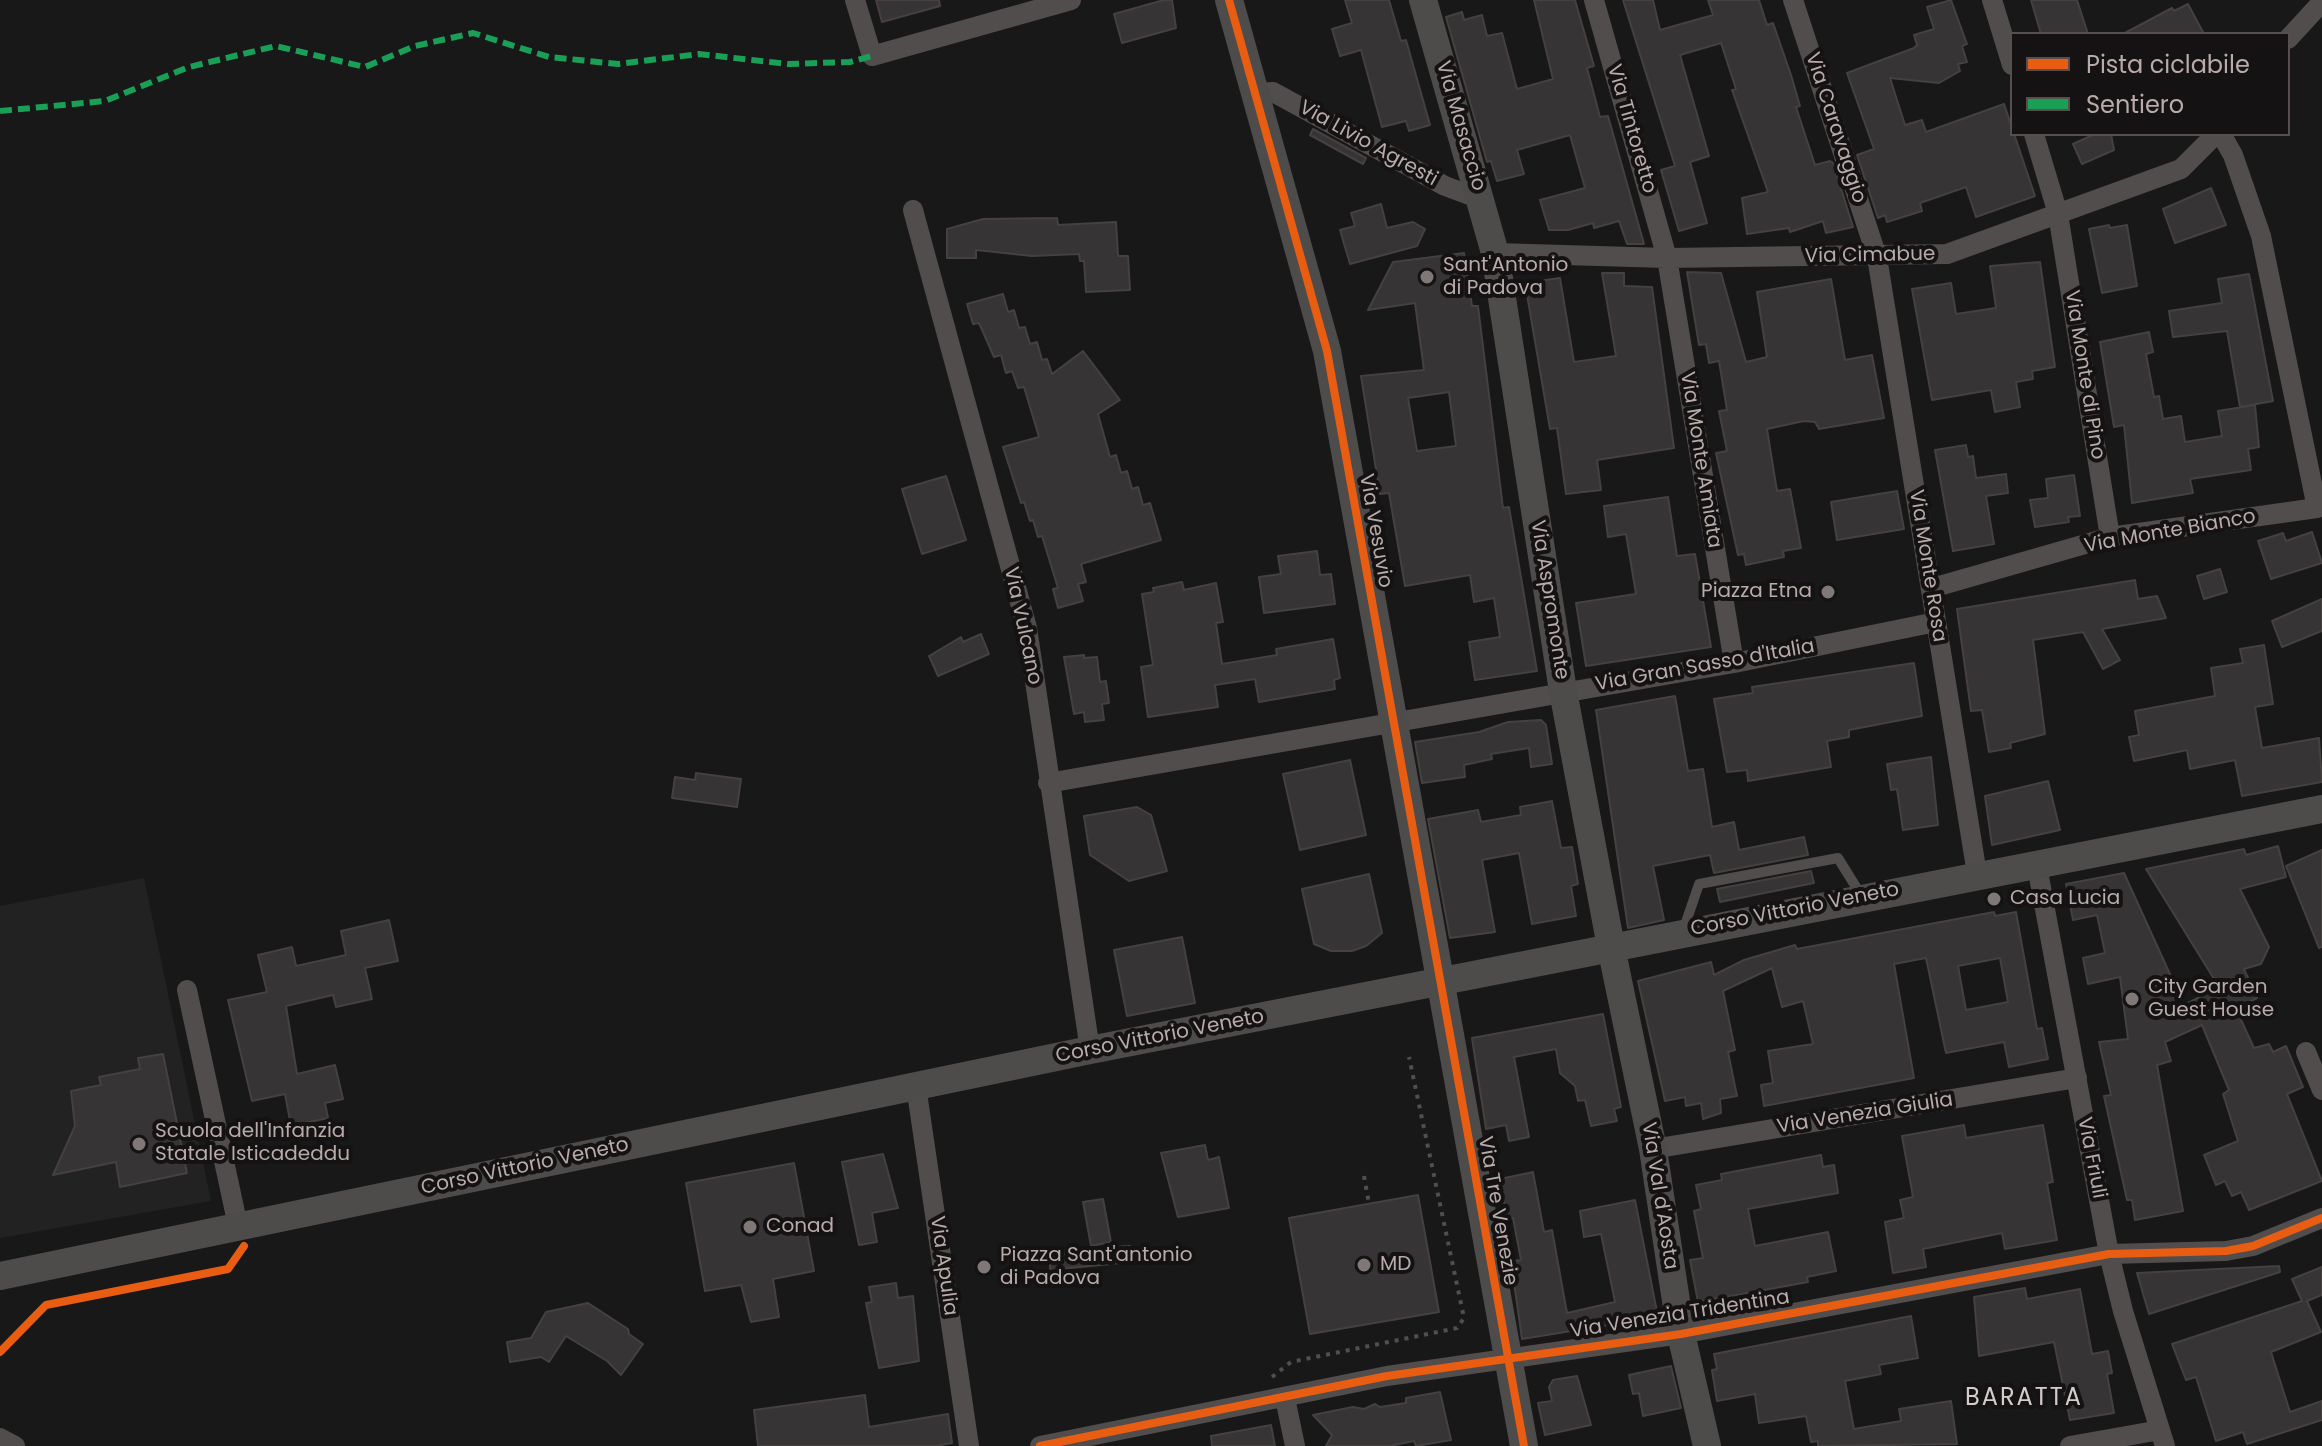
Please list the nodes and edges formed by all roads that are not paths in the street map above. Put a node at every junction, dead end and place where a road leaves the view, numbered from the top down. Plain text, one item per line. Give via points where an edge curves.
1 (855, 0) edge
2 (1071, 0) edge
3 (1229, 0) edge
4 (1423, 0) edge
5 (1594, 0) edge
6 (1793, 0) edge
7 (1992, 0) edge
8 (2322, 2) edge
9 (2290, 37) edge
10 (2010, 58) edge
11 (1256, 93) junction
12 (2035, 136) edge
13 (2216, 136) edge
14 (2219, 136) edge
15 (1480, 199) junction
16 (913, 210) dead end
17 (2058, 214) junction
18 (1495, 253) junction
19 (1877, 257) junction
20 (1667, 258) junction
21 (2110, 537) junction
22 (1932, 588) junction
23 (1936, 622) junction
24 (1734, 663) junction
25 (1563, 691) junction
26 (1392, 720) junction
27 (1048, 783) junction
28 (2322, 809) edge
29 (2037, 866) junction
30 (1977, 874) junction
31 (1862, 897) junction
32 (1683, 932) junction
33 (1611, 947) junction
34 (1440, 981) junction
35 (187, 990) dead end
36 (1090, 1050) junction
37 (2306, 1052) dead end
38 (2077, 1078) junction
39 (916, 1086) junction
40 (2322, 1090) edge
41 (1653, 1149) junction
42 (2322, 1218) edge
43 (238, 1226) junction
44 (2109, 1254) junction
45 (0, 1276) edge
46 (1681, 1334) junction
47 (1507, 1359) junction
48 (1285, 1398) junction
49 (0, 1438) edge
50 (2163, 1438) edge
51 (1098, 1440) edge
52 (15, 1446) edge
53 (969, 1446) edge
54 (1040, 1446) edge
55 (1295, 1446) edge
56 (1524, 1446) edge
57 (1707, 1446) edge
58 (2070, 1446) edge

1 - 2 street via 872,56
3 - 11 street, Via Vesuvio
4 - 15 street, Via Masaccio
5 - 20 street, Via Tintoretto
6 - 19 street, Via Caravaggio
7 - 10 street
8 - 9 street
11 - 15 street, Via Livio Agresti via 1273,92 1445,186
11 - 26 street, Via Vesuvio via 1327,351
12 - 17 street, Via Monte di Pino
13 - 17 street, Via Cimabue via 2181,169
14 - 21 street, Via Monte Bianco via 2233,155 2261,236 2317,508
15 - 18 street, Via Masaccio
16 - 27 street, Via Vulcano via 1027,628
17 - 19 street, Via Cimabue via 1947,254
17 - 21 street, Via Monte di Pino
18 - 20 street, Via Cimabue
18 - 25 street, Via Aspromonte
19 - 20 street, Via Cimabue
19 - 22 street, Via Monte Rosa
20 - 24 street, Via Monte Amiata
21 - 22 street, Via Monte Bianco
22 - 23 street, Via Monte Rosa
23 - 24 street, Via Gran Sasso d'Italia
23 - 30 street, Via Monte Rosa
24 - 25 street, Via Gran Sasso d'Italia
25 - 26 street, Via Gran Sasso d'Italia
25 - 33 street, Via Aspromonte
26 - 27 street, Via Gran Sasso d'Italia
26 - 34 street, Via Vesuvio
27 - 36 street, Via Vulcano
28 - 29 street, Corso Vittorio Veneto
29 - 30 street, Corso Vittorio Veneto
29 - 38 street, Via Friuli
30 - 31 street, Corso Vittorio Veneto
31 - 32 street, Corso Vittorio Veneto
31 - 32 lane via 1838,858 1699,884
32 - 33 street, Corso Vittorio Veneto
33 - 34 street, Corso Vittorio Veneto
33 - 41 street, Via Val d'Aosta
34 - 36 street, Corso Vittorio Veneto
34 - 47 street, Via Tre Venezie
35 - 43 street
36 - 39 street, Corso Vittorio Veneto
37 - 40 street
38 - 41 street, Via Venezia Giulia
38 - 44 street, Via Friuli
39 - 43 street, Corso Vittorio Veneto
39 - 53 street, Via Apulia
41 - 46 street, Via Val d'Aosta
42 - 44 street, Via Venezia Tridentina via 2253,1246 2226,1251
43 - 45 street, Corso Vittorio Veneto
44 - 46 street, Via Venezia Tridentina
44 - 50 street, Via Friuli
46 - 47 street, Via Venezia Tridentina
46 - 57 street, Via Val d'Aosta
47 - 48 street, Via Venezia Tridentina via 1387,1376
47 - 56 street, Via Tre Venezie
48 - 51 street, Via Venezia Tridentina
48 - 55 street
49 - 52 street
50 - 58 street
51 - 54 street, Via Venezia Tridentina

